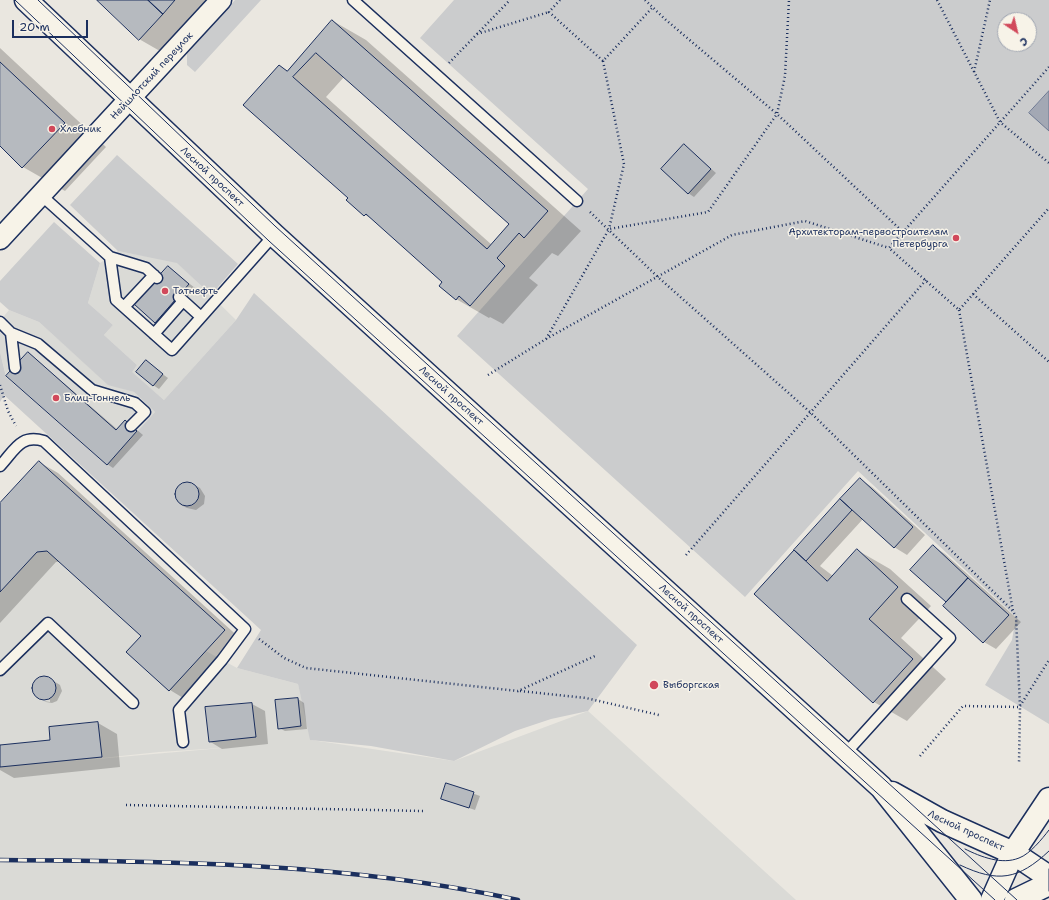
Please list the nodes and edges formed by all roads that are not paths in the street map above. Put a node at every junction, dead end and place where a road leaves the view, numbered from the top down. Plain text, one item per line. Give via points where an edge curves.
1 (26, 0) edge
2 (353, 0) edge
3 (218, 1) edge
4 (130, 99) junction
5 (41, 195) junction
6 (577, 201) road end
7 (3, 230) edge
8 (274, 235) junction
9 (110, 257) junction
10 (124, 307) junction
11 (201, 317) junction
12 (0, 322) edge
13 (12, 333) junction
14 (154, 334) junction
15 (14, 368) dead end
16 (131, 426) dead end
17 (0, 466) edge
18 (907, 599) dead end
19 (0, 670) edge
20 (133, 703) dead end
21 (183, 742) dead end
22 (845, 754) junction
23 (881, 787) junction
24 (1049, 799) edge
25 (1013, 853) junction
26 (1049, 877) edge
27 (1049, 884) edge
28 (971, 900) edge
29 (992, 900) edge
30 (1016, 900) edge

1 - 4 main road, Лесной проспект
2 - 6 lane
3 - 4 street, Нейшлотский переулок
4 - 5 street, Нейшлотский переулок
4 - 8 main road, Лесной проспект
5 - 7 street, Нейшлотский переулок
5 - 9 lane
8 - 11 lane
8 - 22 main road, Лесной проспект
9 - 10 lane via 116,300
9 - 10 lane via 146,268 156,276
10 - 14 lane
11 - 14 lane via 172,350
11 - 14 lane via 181,299
12 - 13 lane
13 - 15 lane
13 - 16 lane via 38,344 92,390 136,403 145,412
17 - 21 lane via 24,440 33,438 44,442 245,629 179,710
18 - 22 lane via 950,638
19 - 20 lane via 48,623
22 - 23 main road, Лесной проспект
23 - 25 main road, Лесной проспект via 942,821
23 - 28 main road, Лесной проспект
24 - 25 main road
25 - 26 main road, Лесной проспект
25 - 29 main road
27 - 30 main road

